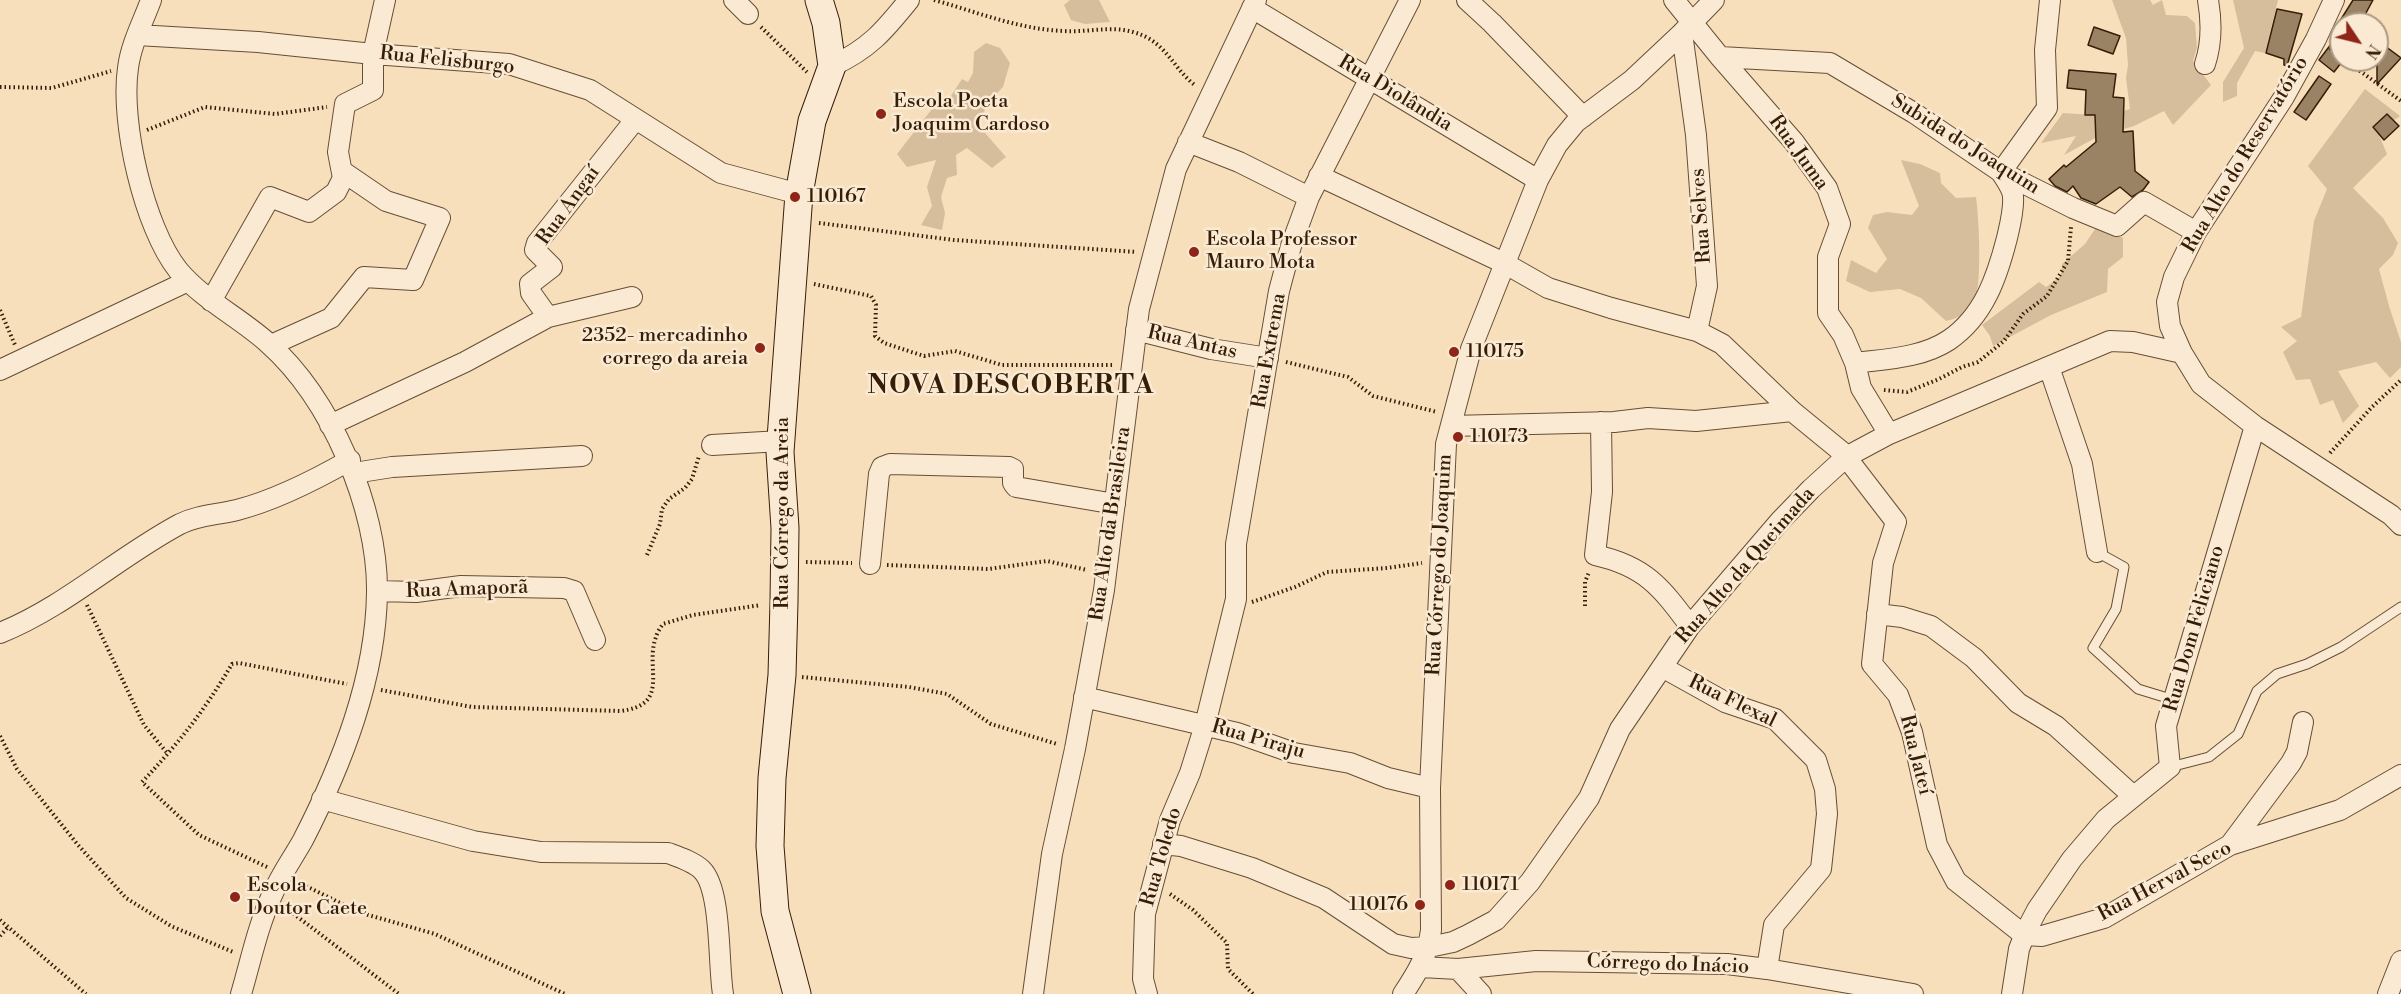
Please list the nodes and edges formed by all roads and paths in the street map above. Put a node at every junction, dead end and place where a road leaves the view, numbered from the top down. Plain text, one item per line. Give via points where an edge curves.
1 (151, 0) edge
2 (385, 0) edge
3 (819, 0) edge
4 (909, 0) edge
5 (934, 0) edge
6 (1410, 0) edge
7 (1467, 0) edge
8 (1674, 0) edge
9 (2050, 0) edge
10 (2208, 0) edge
11 (2334, 0) edge
12 (1713, 1) edge
13 (1254, 4) edge
14 (741, 7) edge
15 (1687, 28) junction
16 (137, 34) junction
17 (374, 54) junction
18 (1720, 57) junction
19 (2205, 64) dead end
20 (128, 66) junction
21 (2361, 72) edge
22 (828, 76) junction
23 (1369, 79) junction
24 (0, 87) edge
25 (1211, 97) junction
26 (2401, 101) edge
27 (345, 104) junction
28 (1583, 117) junction
29 (635, 120) junction
30 (130, 136) junction
31 (1188, 142) junction
32 (342, 171) junction
33 (2001, 172) junction
34 (1319, 176) junction
35 (1538, 180) junction
36 (1309, 197) junction
37 (798, 207) junction
38 (2196, 232) junction
39 (1153, 253) junction
40 (1504, 263) junction
41 (793, 280) junction
42 (188, 281) junction
43 (632, 297) dead end
44 (211, 301) junction
45 (0, 310) edge
46 (548, 318) junction
47 (1136, 330) junction
48 (1697, 332) junction
49 (271, 345) junction
50 (2182, 353) junction
51 (1268, 358) junction
52 (21, 360) junction
53 (1855, 363) junction
54 (1132, 365) junction
55 (2049, 367) junction
56 (0, 370) edge
57 (2401, 380) edge
58 (1792, 411) junction
59 (1452, 421) junction
60 (1601, 422) junction
61 (330, 425) junction
62 (2255, 426) junction
63 (1889, 434) junction
64 (781, 441) junction
65 (712, 445) joint
66 (582, 456) dead end
67 (1847, 457) junction
68 (352, 467) junction
69 (2318, 467) junction
70 (1115, 504) junction
71 (2401, 525) edge
72 (2097, 552) joint
73 (647, 555) dead end
74 (1595, 555) junction
75 (785, 561) junction
76 (1440, 562) junction
77 (870, 564) junction
78 (1106, 574) junction
79 (79, 588) junction
80 (377, 591) junction
81 (1236, 599) junction
82 (784, 602) junction
83 (1586, 606) dead end
84 (2401, 608) edge
85 (1877, 614) junction
86 (1690, 626) junction
87 (0, 633) edge
88 (595, 640) dead end
89 (1662, 667) junction
90 (782, 675) junction
91 (364, 687) junction
92 (1084, 697) junction
93 (2174, 700) junction
94 (2303, 722) dead end
95 (1205, 725) junction
96 (0, 736) edge
97 (1075, 749) junction
98 (168, 754) junction
99 (2170, 767) junction
100 (2401, 775) edge
101 (1430, 789) junction
102 (2133, 795) junction
103 (321, 799) junction
104 (1163, 844) junction
105 (2230, 844) junction
106 (282, 874) junction
107 (1154, 883) junction
108 (271, 896) junction
109 (0, 920) edge
110 (8, 927) junction
111 (2024, 935) junction
112 (0, 936) edge
113 (1429, 947) junction
114 (250, 959) junction
115 (2401, 961) edge
116 (1421, 967) junction
117 (1458, 969) junction
118 (1767, 969) junction
119 (1815, 986) edge
120 (86, 994) edge
121 (241, 994) edge
122 (399, 994) edge
123 (564, 994) edge
124 (723, 994) edge
125 (797, 994) edge
126 (1033, 994) edge
127 (1147, 994) edge
128 (1253, 994) edge
129 (1403, 994) edge
130 (1481, 994) edge
131 (1913, 994) edge
132 (2012, 994) edge
133 (2388, 994) edge

1 - 16 street
2 - 17 street
3 - 22 street, Rua Córrego da Areia via 826,23
4 - 22 street via 876,39
5 - 25 path via 993,20 1029,27 1063,32 1128,29 1165,49 1185,78
6 - 23 street, Rua Extrema
7 - 28 street
8 - 15 street, Rua Juma
9 - 33 street via 2045,50 2047,108
10 - 19 street via 2212,22
11 - 38 street, Rua Alto do Reservatório via 2284,97
12 - 15 street, Rua Córrego do Joaquim
13 - 23 street, Rua Diolândia
13 - 25 street, Rua Alto da Brasileira
14 - 22 path via 802,69
15 - 18 street, Rua Juma
15 - 28 street, Rua Córrego do Joaquim via 1632,80
15 - 48 street, Rua Selves via 1707,286
16 - 17 street, Rua Felisburgo
16 - 20 street
17 - 27 street via 373,90
17 - 29 street, Rua Felisburgo via 508,64 590,90
18 - 33 street, Subida do Joaquim via 1830,63
18 - 53 street, Rua Juma via 1794,142 1827,188 1840,224 1828,257 1828,313
20 - 24 path via 52,88
20 - 30 street
21 - 26 path
22 - 37 street, Rua Córrego da Areia via 812,121
23 - 34 street, Rua Extrema
23 - 35 street, Rua Diolândia
25 - 31 street, Rua Alto da Brasileira
27 - 30 path via 275,114 205,107
27 - 32 street via 338,152
28 - 35 street, Rua Córrego do Joaquim via 1557,145
29 - 37 street, Rua Felisburgo via 721,173
29 - 46 street, Rua Angaí via 537,243 535,250 552,267 530,284 531,293
30 - 42 street via 153,223 164,250
31 - 36 street
31 - 39 street, Rua Alto da Brasileira via 1176,169
32 - 44 street via 336,192 309,212 270,197
32 - 49 street via 386,201 440,218 413,280 364,277 331,318
33 - 38 street, Subida do Joaquim via 2117,226 2144,202
33 - 53 street via 2013,195 2011,222 1997,275 1977,312 1948,341 1910,356
34 - 36 street, Rua Extrema
34 - 40 street, Rua Jateí
35 - 40 street, Rua Córrego do Joaquim
36 - 51 street, Rua Extrema via 1279,291
37 - 39 path via 954,240
37 - 41 street, Rua Córrego da Areia
38 - 50 street, Rua Alto do Reservatório via 2174,277 2167,302 2170,326
39 - 47 street, Rua Alto da Brasileira
40 - 48 street, Rua Jateí via 1567,295
40 - 59 street, Rua Córrego do Joaquim via 1471,349
41 - 54 path via 872,296 876,305 875,336 924,356 956,351 1002,365
41 - 64 street, Rua Córrego da Areia
42 - 44 street
42 - 52 street
43 - 46 street
44 - 49 street
45 - 52 path
46 - 61 street
47 - 51 street, Rua Antas via 1211,349
47 - 54 street, Rua Alto da Brasileira
48 - 58 street, Rua Jateí via 1722,344
49 - 61 street via 299,376
50 - 55 street, Rua Alto da Queimada via 2110,341
50 - 62 street, Rua Alto do Reservatório via 2201,384
51 - 59 path via 1348,377 1373,396
51 - 81 street, Rua Extrema via 1236,544
52 - 56 street
53 - 63 street, Rua Juma via 1861,388
54 - 70 street, Rua Alto da Brasileira
55 - 63 street, Rua Alto da Queimada
55 - 72 street via 2082,464
57 - 69 path
58 - 60 street via 1696,422 1648,418
58 - 67 street, Rua Jateí
59 - 60 street
59 - 76 street, Rua Córrego do Joaquim via 1446,444
60 - 74 street via 1602,492
61 - 68 street
62 - 69 street, Rua Alto do Reservatório
62 - 93 street, Rua Dom Feliciano
63 - 67 street, Rua Alto da Queimada
64 - 65 street
64 - 75 street, Rua Córrego da Areia
65 - 73 path via 699,454 692,480 662,509
66 - 68 street
67 - 85 street, Rua Jateí via 1896,522 1883,564
67 - 86 street, Rua Alto da Queimada via 1780,521
68 - 79 street via 237,510 207,514 183,523
68 - 80 street via 367,518
69 - 71 street, Rua Alto do Reservatório
70 - 77 street via 1016,487 1010,467 890,464 882,466 879,474
70 - 78 street, Rua Alto da Brasileira
72 - 93 lane via 2124,567 2115,609 2093,648 2138,689
74 - 83 path via 1585,582
74 - 86 street via 1635,568 1663,590
75 - 77 path
75 - 82 street, Rua Córrego da Areia
76 - 81 path via 1327,572 1251,602
76 - 101 street, Rua Córrego do Joaquim
77 - 78 path via 988,569 1047,561
78 - 92 street, Rua Alto da Brasileira
79 - 87 street
79 - 98 path via 144,725
80 - 88 street, Rua Amaporã via 416,592 461,586 564,588 574,591
80 - 91 street
81 - 95 street, Rua Extrema
82 - 90 street, Rua Córrego da Areia
82 - 91 path via 693,615 663,624 655,638 653,690 635,710 472,707
84 - 99 lane via 2316,660 2277,674 2257,691 2238,734 2209,757
85 - 102 street via 1931,626 1974,658 2018,703 2056,726
85 - 111 street, Rua Jateí via 1872,664 1898,694 1912,732 1937,845 1956,881
86 - 89 street, Rua Alto da Queimada
89 - 113 street, Rua Alto da Queimada via 1620,729 1589,798 1530,882 1496,920 1453,942
89 - 118 street, Rua Flexal via 1725,702 1775,719 1816,760 1825,789 1827,814 1821,869 1774,925
90 - 97 path via 947,694 991,724
90 - 125 street, Rua Córrego da Areia via 770,846 775,911
91 - 98 path via 232,664 211,700
91 - 103 street
92 - 95 street, Rua Piraju
92 - 97 street, Rua Alto da Brasileira
93 - 99 street, Rua Dom Feliciano via 2166,726
94 - 105 street via 2291,763
95 - 101 street, Rua Piraju via 1294,753 1350,763
95 - 104 street, Rua Toledo
96 - 114 path via 17,769 126,898 171,926
97 - 126 street, Rua Alto da Brasileira via 1052,854
98 - 106 path via 142,782 199,835
99 - 102 street
100 - 105 street, Rua Herval Seco via 2340,810
101 - 113 street, Rua Córrego do Joaquim
102 - 111 street via 2106,819 2072,860
103 - 106 street
103 - 124 street via 473,841 541,852 669,853 680,858 702,870 710,884 718,919
104 - 107 street, Rua Toledo
104 - 113 street via 1252,868 1324,898 1393,944
105 - 111 street, Rua Herval Seco via 2104,918 2042,936
106 - 108 street
106 - 123 path via 358,912 435,934
107 - 127 street, Rua Toledo via 1145,914 1143,945
107 - 128 path via 1193,910 1227,943 1228,969
108 - 114 street
108 - 122 path
109 - 110 path
110 - 112 path
110 - 120 path
111 - 132 street
113 - 116 street, Rua Córrego do Joaquim
114 - 121 street
115 - 133 street
116 - 117 street, Córrego do Inácio
116 - 129 street, Rua Córrego do Joaquim
117 - 118 street, Córrego do Inácio via 1536,962 1727,964
117 - 130 street
118 - 119 street, Córrego do Inácio
119 - 131 street, Córrego do Inácio

